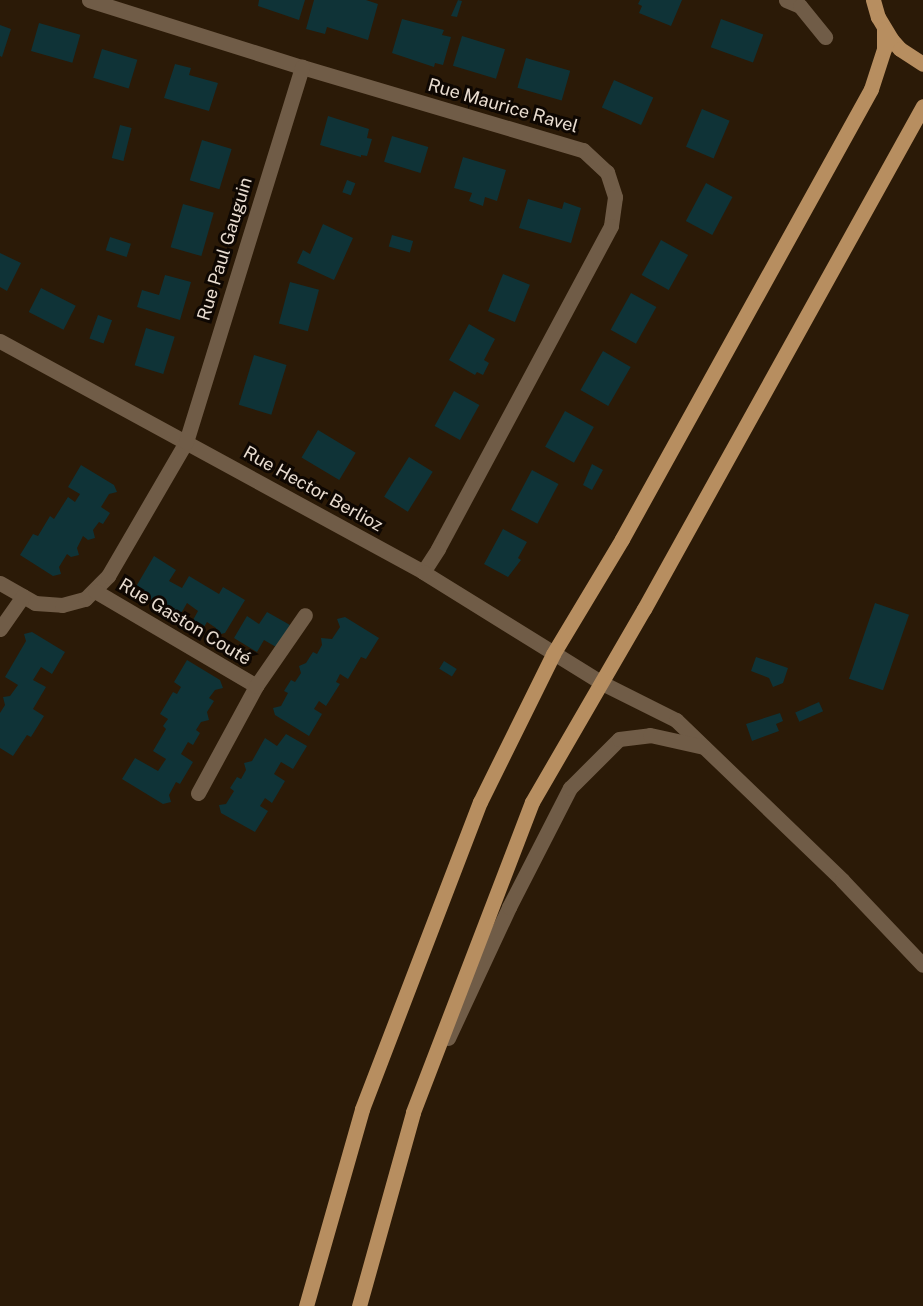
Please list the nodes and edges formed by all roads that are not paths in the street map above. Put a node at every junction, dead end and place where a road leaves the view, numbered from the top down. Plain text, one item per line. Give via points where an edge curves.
1 (89, 0) edge
2 (786, 0) edge
3 (872, 2) edge
4 (884, 29) junction
5 (825, 37) dead end
6 (923, 64) edge
7 (302, 68) junction
8 (923, 106) edge
9 (0, 341) edge
10 (186, 442) junction
11 (423, 572) junction
12 (0, 583) edge
13 (95, 591) junction
14 (23, 596) junction
15 (304, 615) dead end
16 (0, 628) edge
17 (553, 654) junction
18 (602, 684) junction
19 (256, 686) junction
20 (707, 748) junction
21 (198, 793) dead end
22 (923, 964) edge
23 (413, 1112) junction
24 (306, 1306) edge
25 (359, 1306) edge

1 - 7 street, Rue Maurice Ravel
2 - 5 street via 800,6
3 - 4 main road
4 - 6 main road via 900,49
4 - 17 main road via 884,49 871,89 622,539
7 - 10 street, Rue Paul Gauguin
7 - 11 street, Rue Maurice Ravel via 583,150 607,172 615,197 611,226
8 - 18 main road
9 - 10 street, Rue Hector Berlioz
10 - 11 street, Rue Hector Berlioz
10 - 13 street, Rue Gaston Couté via 108,576
11 - 17 street, Rue Hector Berlioz
12 - 14 street, Rue Gaston Couté
13 - 14 street, Rue Gaston Couté via 85,599 62,605 35,603
13 - 19 street, Rue Gaston Couté
14 - 16 street
15 - 19 street, Rue Gaston Couté
17 - 18 street, Rue Hector Berlioz
17 - 24 main road via 480,802 435,916 362,1109
18 - 20 street, Rue Hector Berlioz via 676,720
18 - 23 main road via 532,802
19 - 21 street, Rue Gaston Couté
20 - 22 street, Rue Hector Berlioz
20 - 23 street via 650,735 619,739 570,788 509,907
23 - 25 main road

